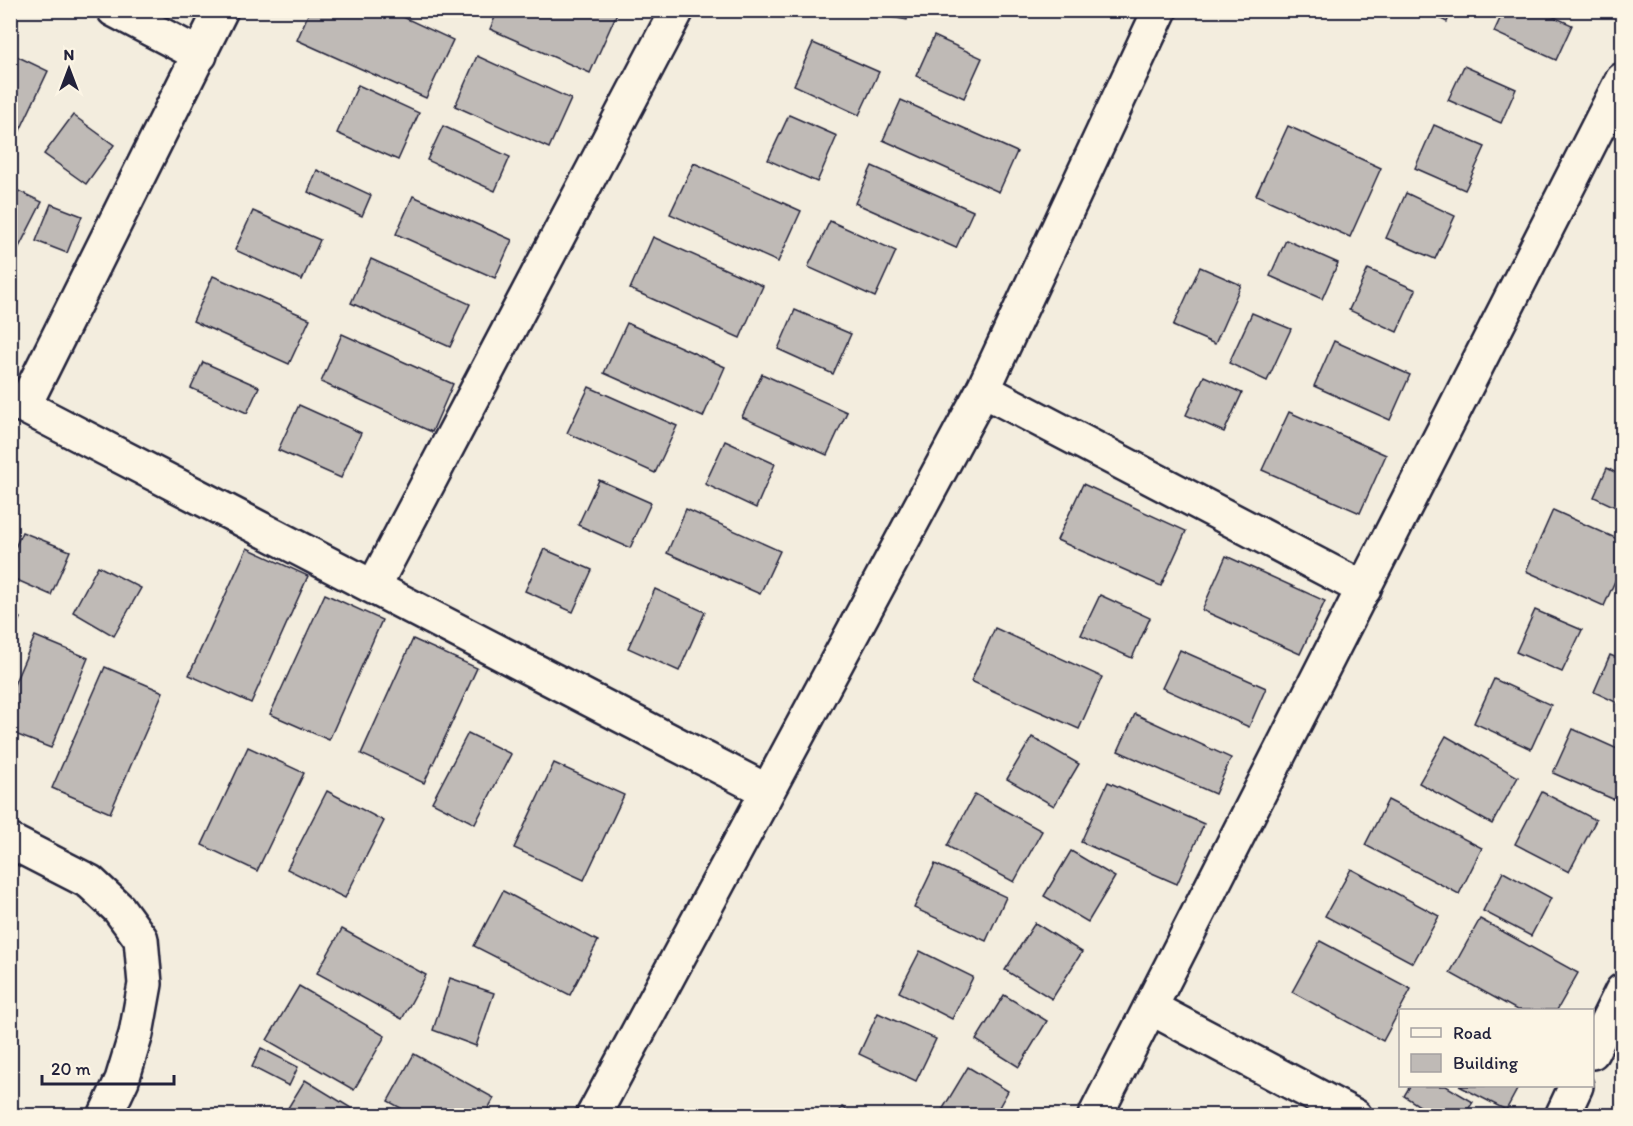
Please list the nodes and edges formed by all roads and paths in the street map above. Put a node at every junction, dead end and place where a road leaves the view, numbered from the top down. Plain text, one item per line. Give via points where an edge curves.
1 (114, 10) edge
2 (221, 10) edge
3 (676, 10) edge
4 (1160, 10) edge
5 (200, 55) junction
6 (1623, 80) edge
7 (983, 390) junction
8 (17, 403) edge
9 (374, 586) junction
10 (1364, 589) junction
11 (766, 791) junction
12 (10, 841) edge
13 (1623, 991) edge
14 (1151, 1008) junction
15 (1594, 1050) edge
16 (1576, 1087) edge
17 (105, 1116) edge
18 (593, 1116) edge
19 (1095, 1116) edge
20 (1355, 1116) edge
21 (1562, 1116) edge

1 - 5 street
2 - 5 street
3 - 9 street
4 - 7 street
5 - 8 street
6 - 10 street
7 - 10 street
7 - 11 street
8 - 9 street
9 - 11 street
10 - 14 street
11 - 18 street
12 - 17 street via 90,882 119,909 141,939 145,984 136,1034 122,1080
13 - 15 street
14 - 19 street
14 - 20 street
16 - 21 street

